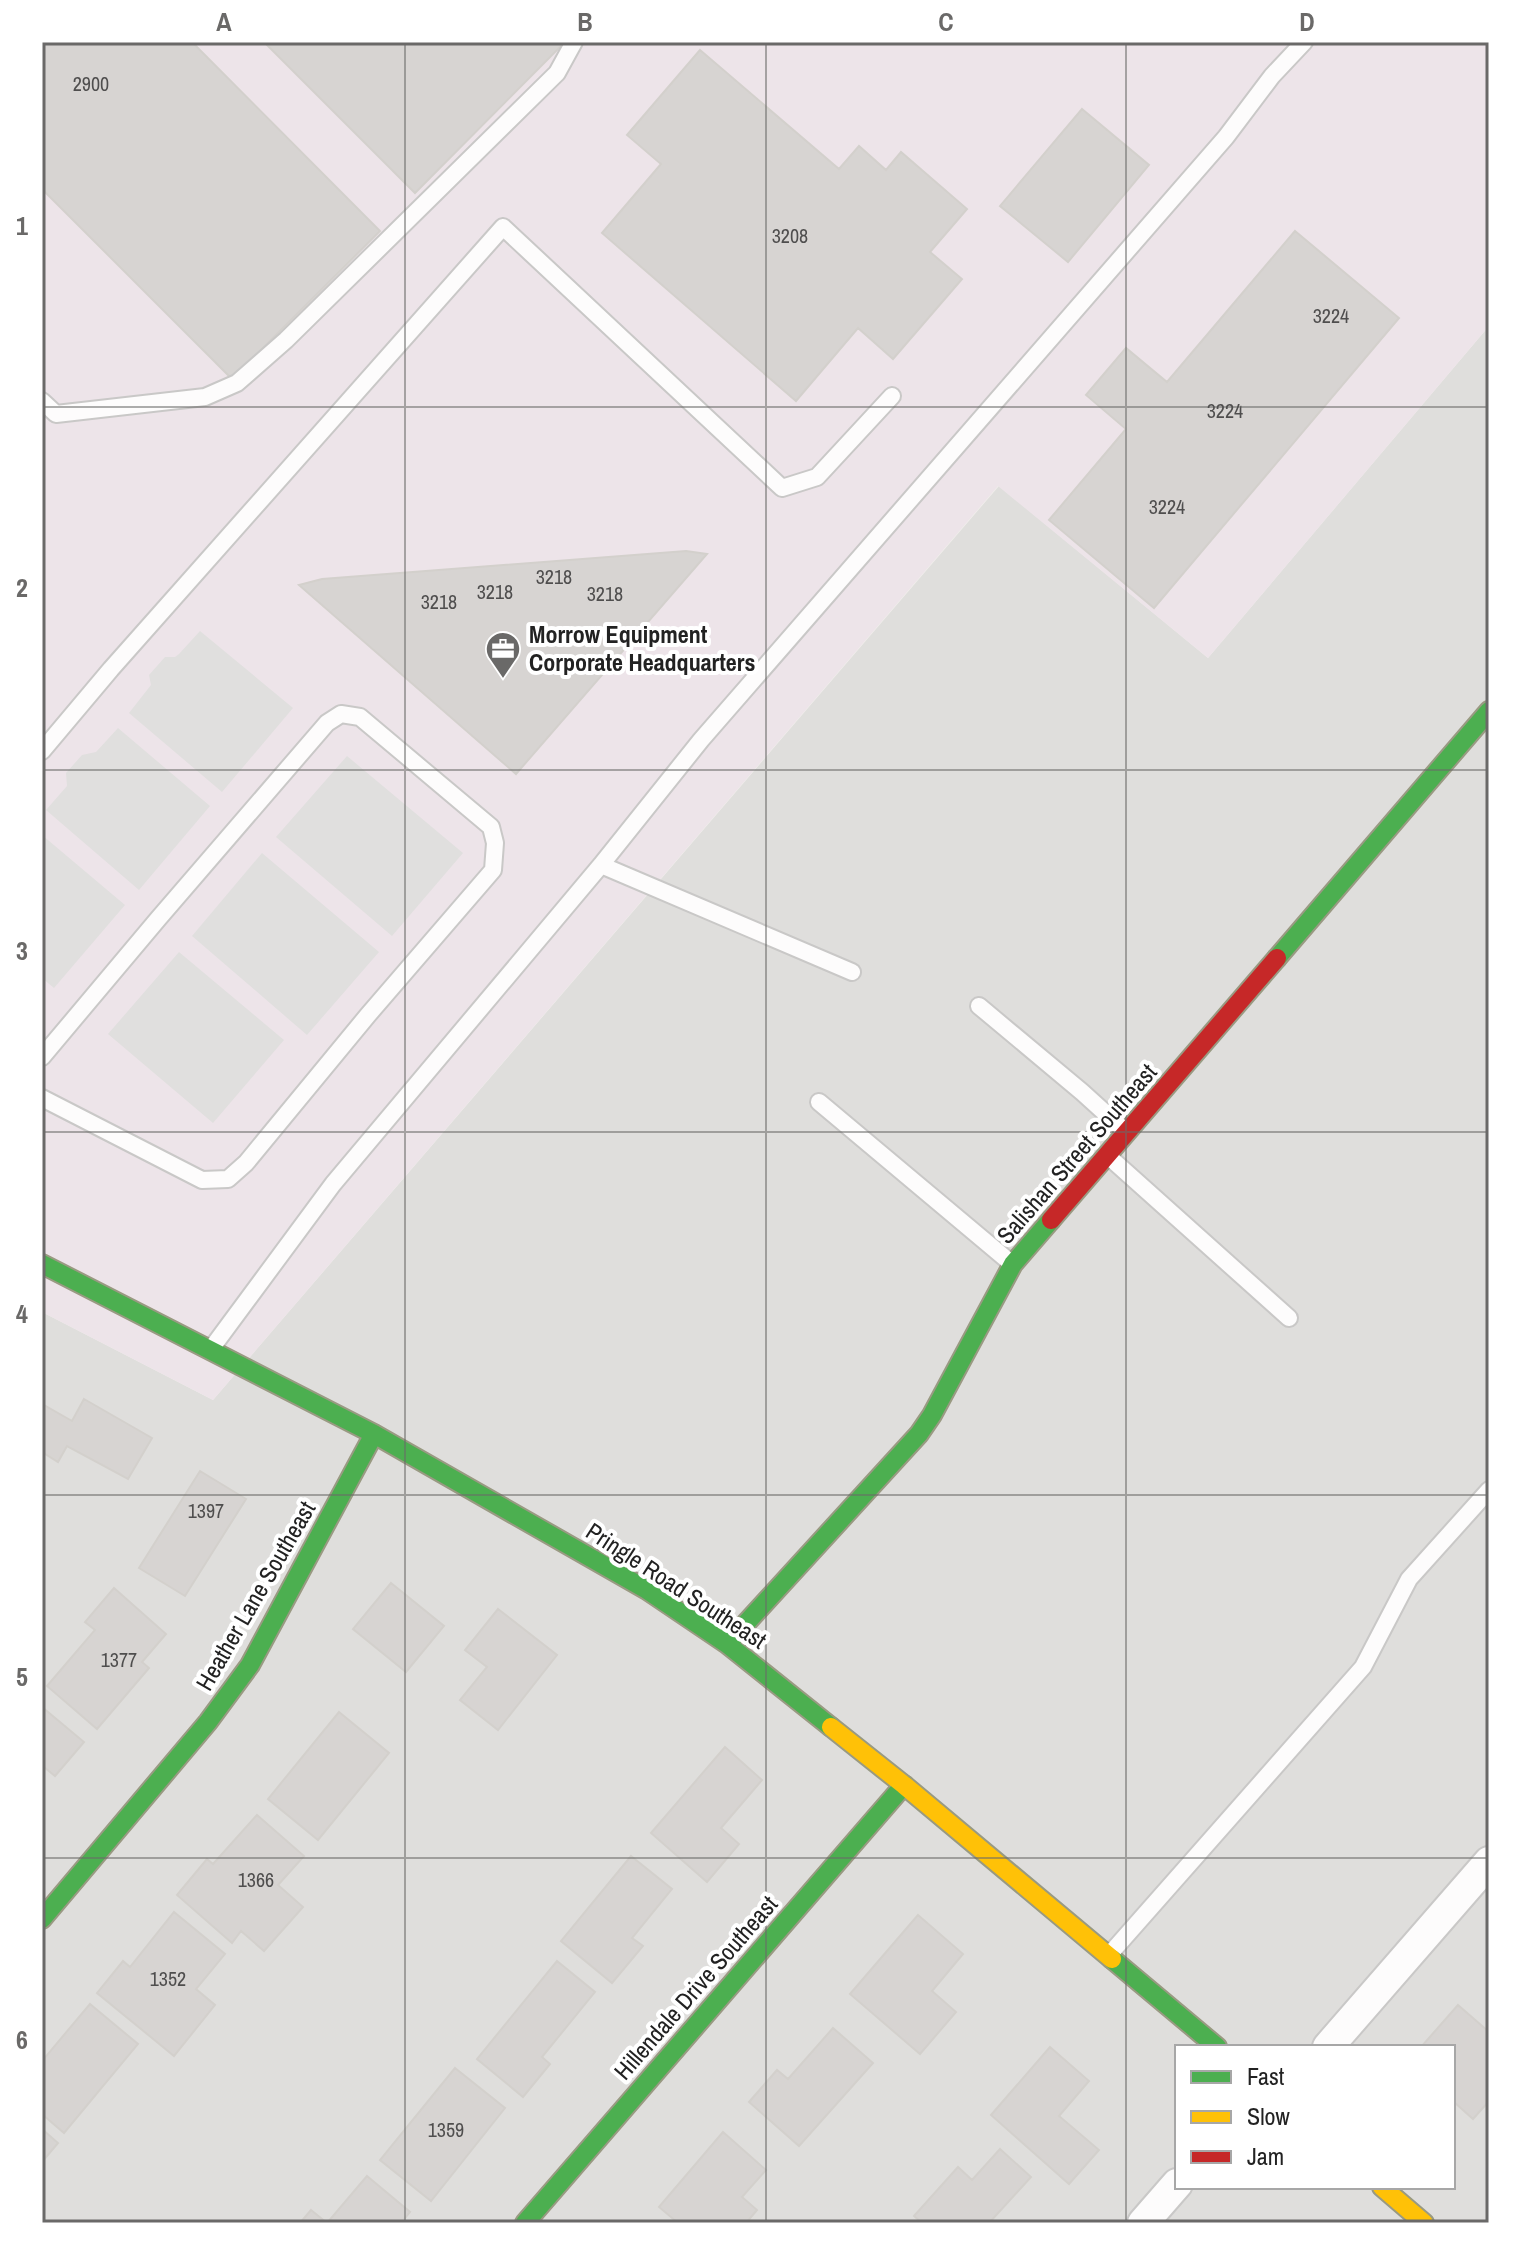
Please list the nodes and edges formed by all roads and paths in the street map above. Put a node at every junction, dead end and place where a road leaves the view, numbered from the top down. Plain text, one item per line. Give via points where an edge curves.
1 (574, 42) edge
2 (1304, 42) edge
3 (892, 396) dead end
4 (42, 401) edge
5 (1489, 711) edge
6 (42, 751) edge
7 (601, 865) junction
8 (852, 972) dead end
9 (979, 1006) dead end
10 (42, 1057) edge
11 (42, 1098) edge
12 (819, 1102) dead end
13 (1126, 1133) junction
14 (1107, 1155) junction
15 (42, 1264) edge
16 (1013, 1264) junction
17 (1289, 1318) dead end
18 (210, 1350) junction
19 (374, 1434) junction
20 (1489, 1490) edge
21 (727, 1644) junction
22 (904, 1785) junction
23 (1489, 1862) edge
24 (42, 1919) edge
25 (1108, 1956) junction
26 (1215, 2045) edge
27 (1330, 2045) edge
28 (1175, 2186) edge
29 (1384, 2189) edge
30 (525, 2223) edge
31 (1143, 2223) edge
32 (1424, 2223) edge

1 - 4 lane via 557,73 237,383 205,397 56,414
2 - 7 lane via 701,740
3 - 6 lane via 817,477 782,488 503,227
5 - 13 street, Salishan Street Southeast
7 - 8 lane
7 - 18 lane via 333,1184
9 - 13 lane
10 - 11 lane via 284,771 341,714 360,717 491,827 493,870 228,1179 202,1180
12 - 16 lane
13 - 14 street, Salishan Street Southeast
14 - 16 street, Salishan Street Southeast
14 - 17 lane
15 - 18 street, Pringle Road Southeast
16 - 21 street, Salishan Street Southeast via 919,1434
18 - 19 street, Pringle Road Southeast
19 - 21 street, Pringle Road Southeast via 647,1590
19 - 24 street, Heather Lane Southeast via 250,1665
20 - 25 lane via 1409,1579 1363,1667
21 - 22 street, Pringle Road Southeast
22 - 25 street, Pringle Road Southeast
22 - 30 street, Hillendale Drive Southeast
23 - 27 street
25 - 26 street, Pringle Road Southeast
28 - 31 street
29 - 32 street

